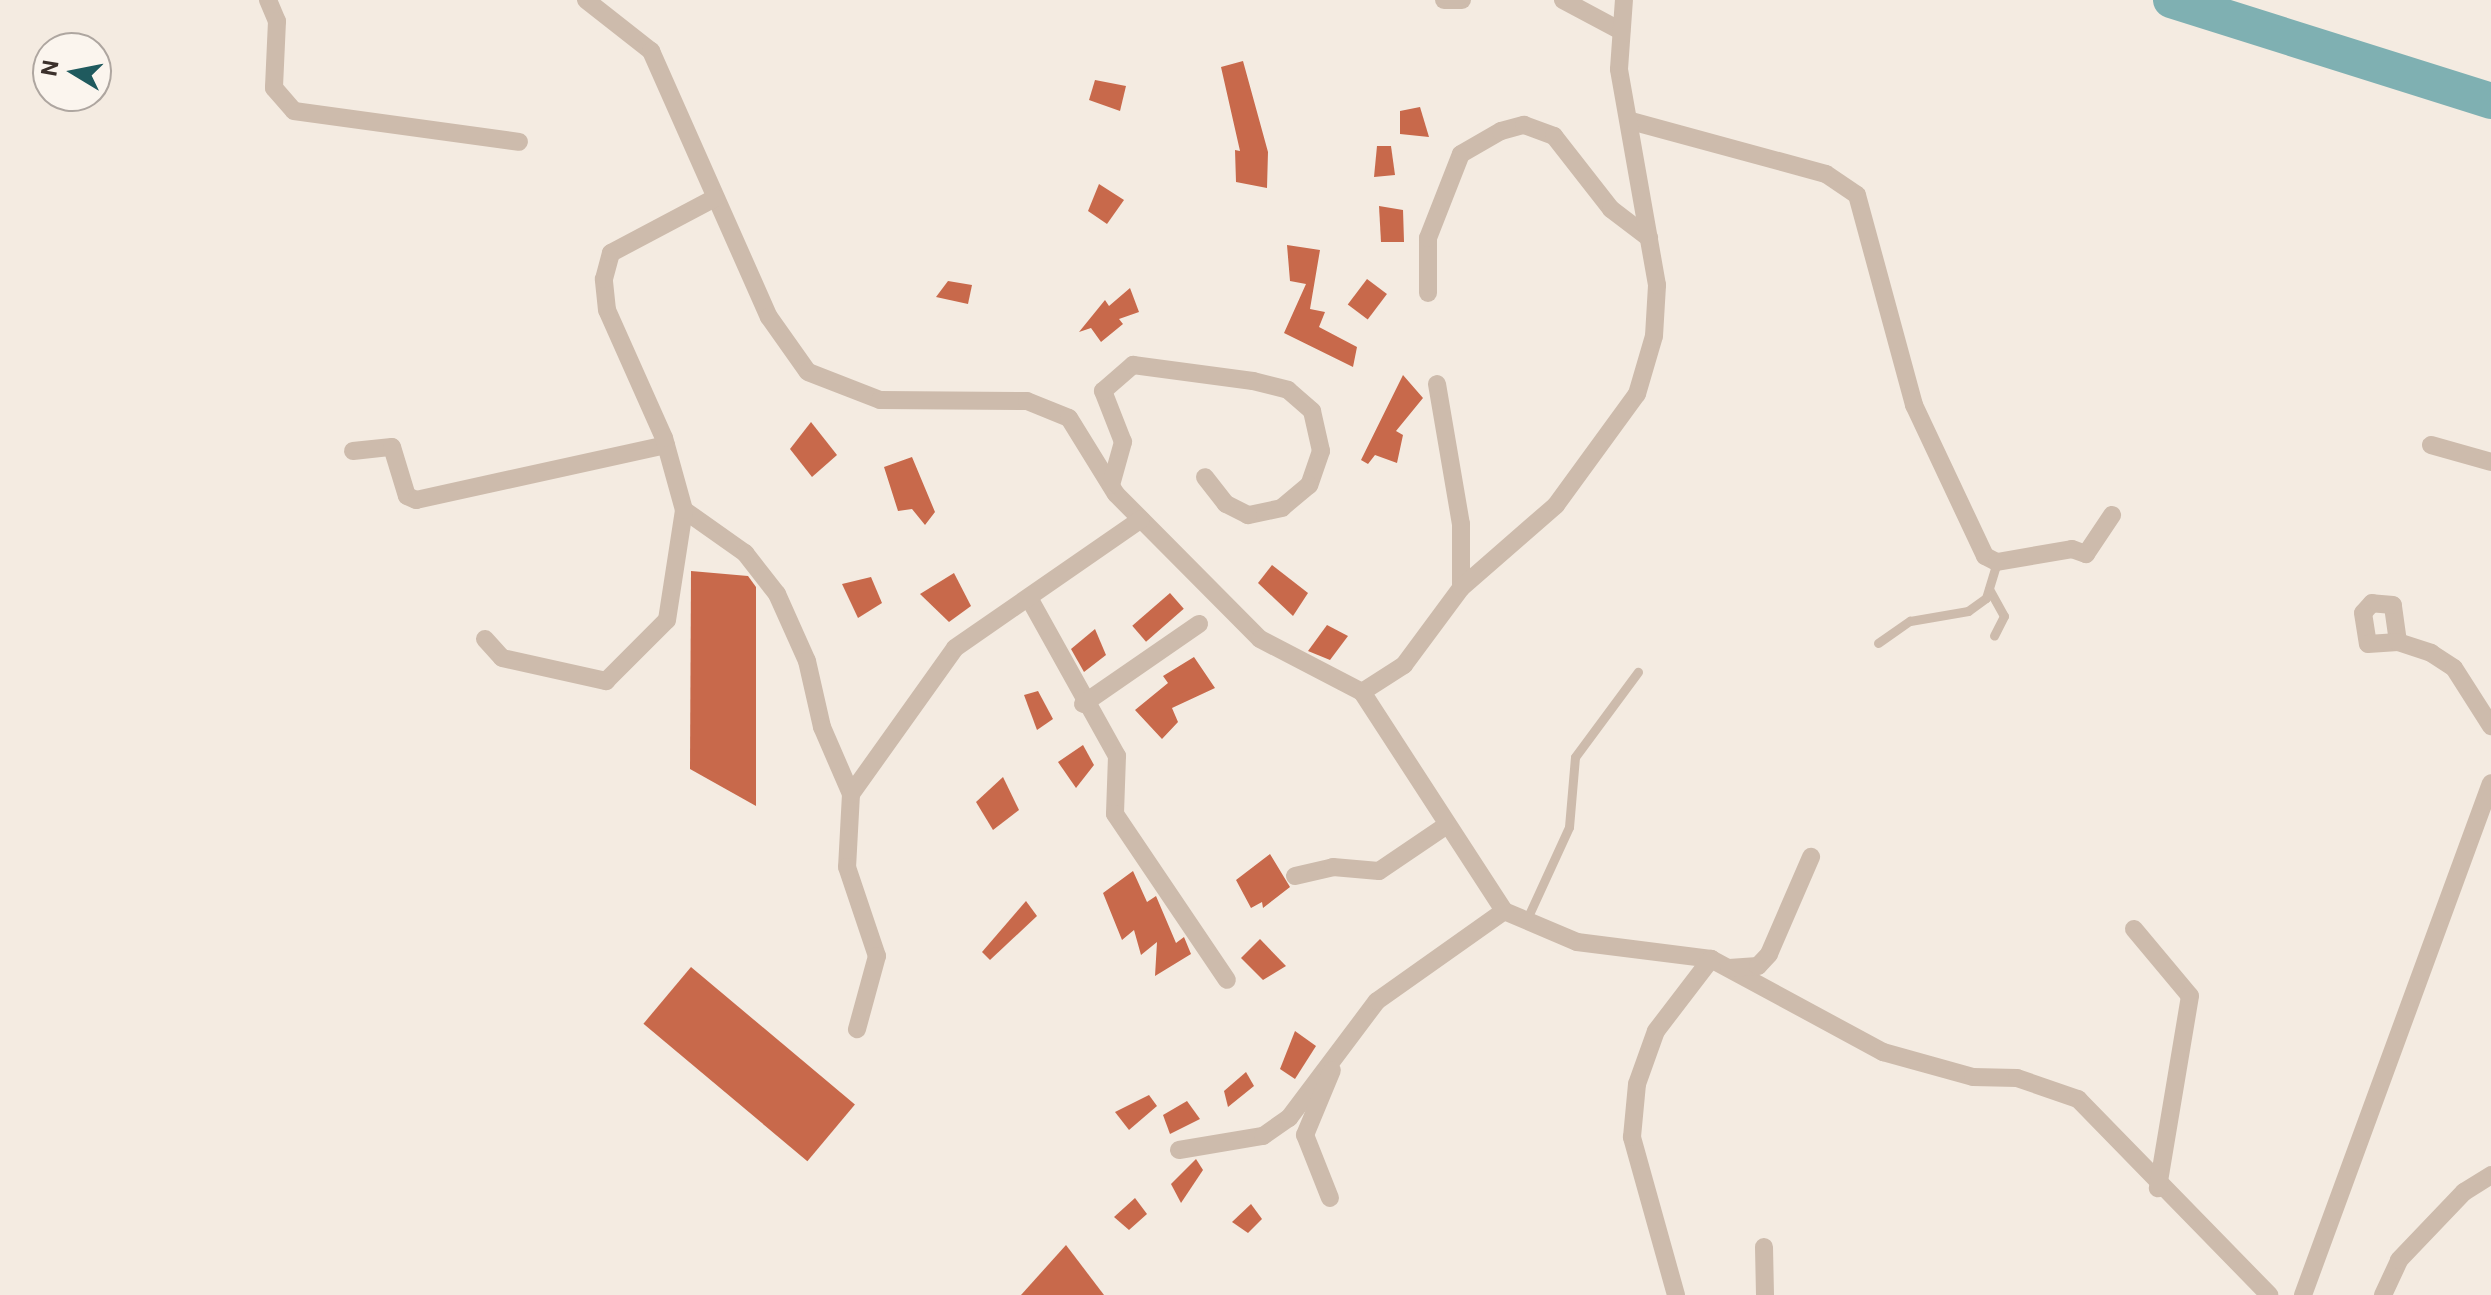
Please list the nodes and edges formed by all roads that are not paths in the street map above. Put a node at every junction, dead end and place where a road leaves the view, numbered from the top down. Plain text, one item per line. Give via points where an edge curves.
1 (268, 0) edge
2 (586, 0) edge
3 (1444, 0) edge
4 (1462, 0) edge
5 (1563, 0) edge
6 (1624, 0) edge
7 (1621, 31) junction
8 (1631, 121) junction
9 (519, 142) dead end
10 (715, 198) junction
11 (1649, 238) junction
12 (1428, 293) dead end
13 (1437, 384) dead end
14 (666, 445) junction
15 (2431, 445) dead end
16 (353, 451) dead end
17 (2491, 462) edge
18 (1205, 477) dead end
19 (1111, 485) junction
20 (684, 510) junction
21 (2112, 515) dead end
22 (1141, 519) junction
23 (1997, 562) junction
24 (1461, 588) junction
25 (1989, 589) junction
26 (1029, 598) junction
27 (1199, 624) dead end
28 (1994, 636) dead end
29 (485, 639) dead end
30 (2398, 642) dead end
31 (1878, 643) dead end
32 (1638, 672) dead end
33 (1362, 692) junction
34 (1083, 704) junction
35 (2491, 726) edge
36 (2491, 783) edge
37 (851, 794) junction
38 (1444, 827) junction
39 (1811, 857) dead end
40 (1295, 876) dead end
41 (1504, 911) junction
42 (1526, 921) junction
43 (2134, 929) dead end
44 (1719, 964) junction
45 (1227, 980) dead end
46 (857, 1029) dead end
47 (1345, 1042) junction
48 (1179, 1150) dead end
49 (2491, 1175) edge
50 (2158, 1188) junction
51 (1330, 1198) dead end
52 (1764, 1247) dead end
53 (1676, 1295) edge
54 (1765, 1295) edge
55 (2269, 1295) edge
56 (2303, 1295) edge
57 (2383, 1295) edge

1 - 9 street via 277,21 274,88 294,111
2 - 10 street via 651,51
3 - 4 street
5 - 7 street
6 - 7 street
7 - 8 street via 1619,69
8 - 11 street
8 - 23 street via 1826,174 1857,195 1914,405 1985,556
10 - 14 street via 611,253 604,279 607,310
10 - 19 street via 769,317 808,372 880,400 1051,407 1069,418
11 - 12 street via 1611,209 1554,136 1524,125 1501,131 1461,154 1428,238
11 - 24 street via 1657,285 1654,336 1637,394 1556,505
13 - 24 street via 1461,524
14 - 16 street via 416,500 407,496 392,447
14 - 20 street
15 - 17 street
18 - 19 street via 1226,504 1248,515 1282,508 1309,485 1321,451 1312,411 1288,390 1253,381 1133,365 1103,391 1123,442
19 - 22 street
20 - 29 street via 667,620 606,681 502,658
20 - 37 street via 745,553 777,594
21 - 23 street via 2094,551
22 - 26 street
22 - 33 street via 1260,639
23 - 25 lane
24 - 33 street via 1404,665
25 - 28 lane via 2004,616
25 - 31 lane via 1968,611 1910,621
26 - 34 street
26 - 37 street via 955,648
27 - 34 street
30 - 35 street via 2454,668
32 - 42 lane via 1575,757 1569,827
33 - 38 street
34 - 45 street via 1117,756 1115,814
36 - 56 street
37 - 46 street via 847,867 877,956
38 - 40 street via 1379,871 1333,867
38 - 41 street
39 - 44 street via 1769,954 1758,966
41 - 42 street
41 - 47 street via 1377,1001
42 - 44 street via 1577,942
43 - 50 street via 2190,996
44 - 50 street via 1883,1052 1973,1077 2017,1078 2078,1099
44 - 53 street via 1656,1031 1637,1084 1632,1137
47 - 48 street via 1289,1118 1263,1136
47 - 51 street via 1305,1135
49 - 57 street via 2464,1192 2399,1260
50 - 55 street
52 - 54 street

